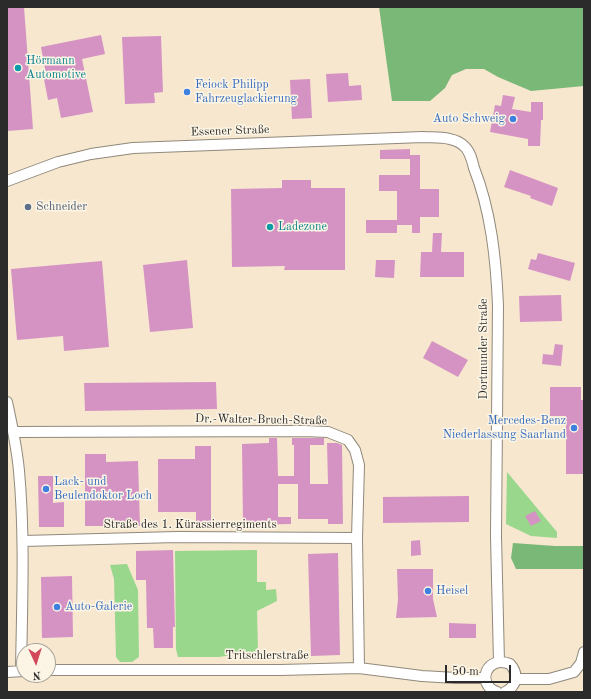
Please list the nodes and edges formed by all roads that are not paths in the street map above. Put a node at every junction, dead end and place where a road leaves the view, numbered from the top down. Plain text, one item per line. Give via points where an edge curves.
1 (458, 141) joint
2 (7, 181) edge
3 (7, 402) edge
4 (14, 432) junction
5 (357, 538) junction
6 (23, 540) junction
7 (23, 643) edge
8 (584, 652) edge
9 (499, 662) junction
10 (359, 668) junction
11 (56, 670) edge
12 (485, 678) junction
13 (516, 679) junction
14 (497, 692) edge
15 (505, 692) edge

1 - 2 street, Essener Straße via 448,138 390,138 133,148 58,162
1 - 9 street, Dortmunder Straße via 469,153 486,206 497,277 496,536
3 - 4 street
4 - 5 street, Dr.-Walter-Bruch-Straße via 328,432 348,440 360,465
4 - 6 street
5 - 6 street, Straße des 1. Kürassierregiments via 177,536
5 - 10 street, Dr.-Walter-Bruch-Straße
6 - 7 street
8 - 13 street via 581,663 574,672 549,679
9 - 12 street via 491,665
9 - 13 street via 510,664
10 - 11 street, Tritschlerstraße
10 - 12 street, Tritschlerstraße via 422,676
12 - 14 street via 488,686
13 - 15 street via 512,687

